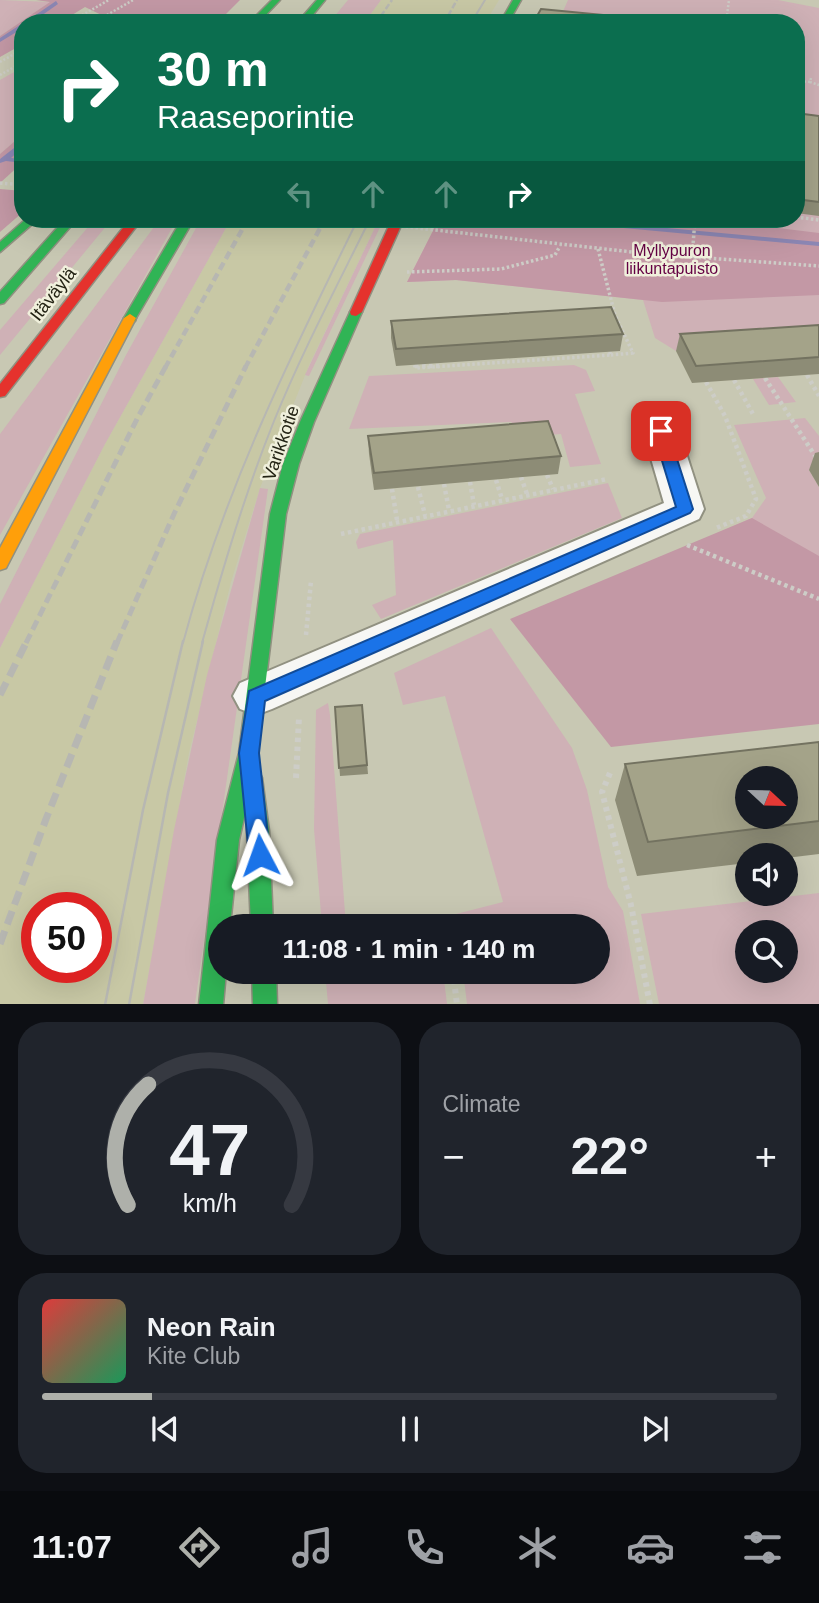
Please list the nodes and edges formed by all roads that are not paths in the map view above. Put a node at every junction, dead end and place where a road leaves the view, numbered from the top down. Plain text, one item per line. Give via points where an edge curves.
1 (276, 0) edge
2 (321, 0) edge
3 (262, 14) edge
4 (309, 14) edge
5 (22, 228) edge
6 (63, 228) edge
7 (129, 228) edge
8 (183, 228) edge
9 (394, 228) edge
10 (0, 248) edge
11 (0, 300) edge
12 (0, 393) edge
13 (661, 431) dead end
14 (0, 564) edge
15 (256, 696) junction
16 (249, 753) junction
17 (262, 914) edge
18 (264, 984) edge
19 (211, 1004) edge
20 (265, 1004) edge

1 - 3 main road
2 - 4 main road
5 - 10 main road
6 - 11 main road, Itäväylä
7 - 12 main road, Itäväylä
8 - 14 main road
9 - 15 main road, Varikkotie via 291,464 278,514
13 - 15 street via 685,509
15 - 16 main road, Varikkotie
16 - 17 main road via 259,831
16 - 19 main road via 228,840
18 - 20 main road

